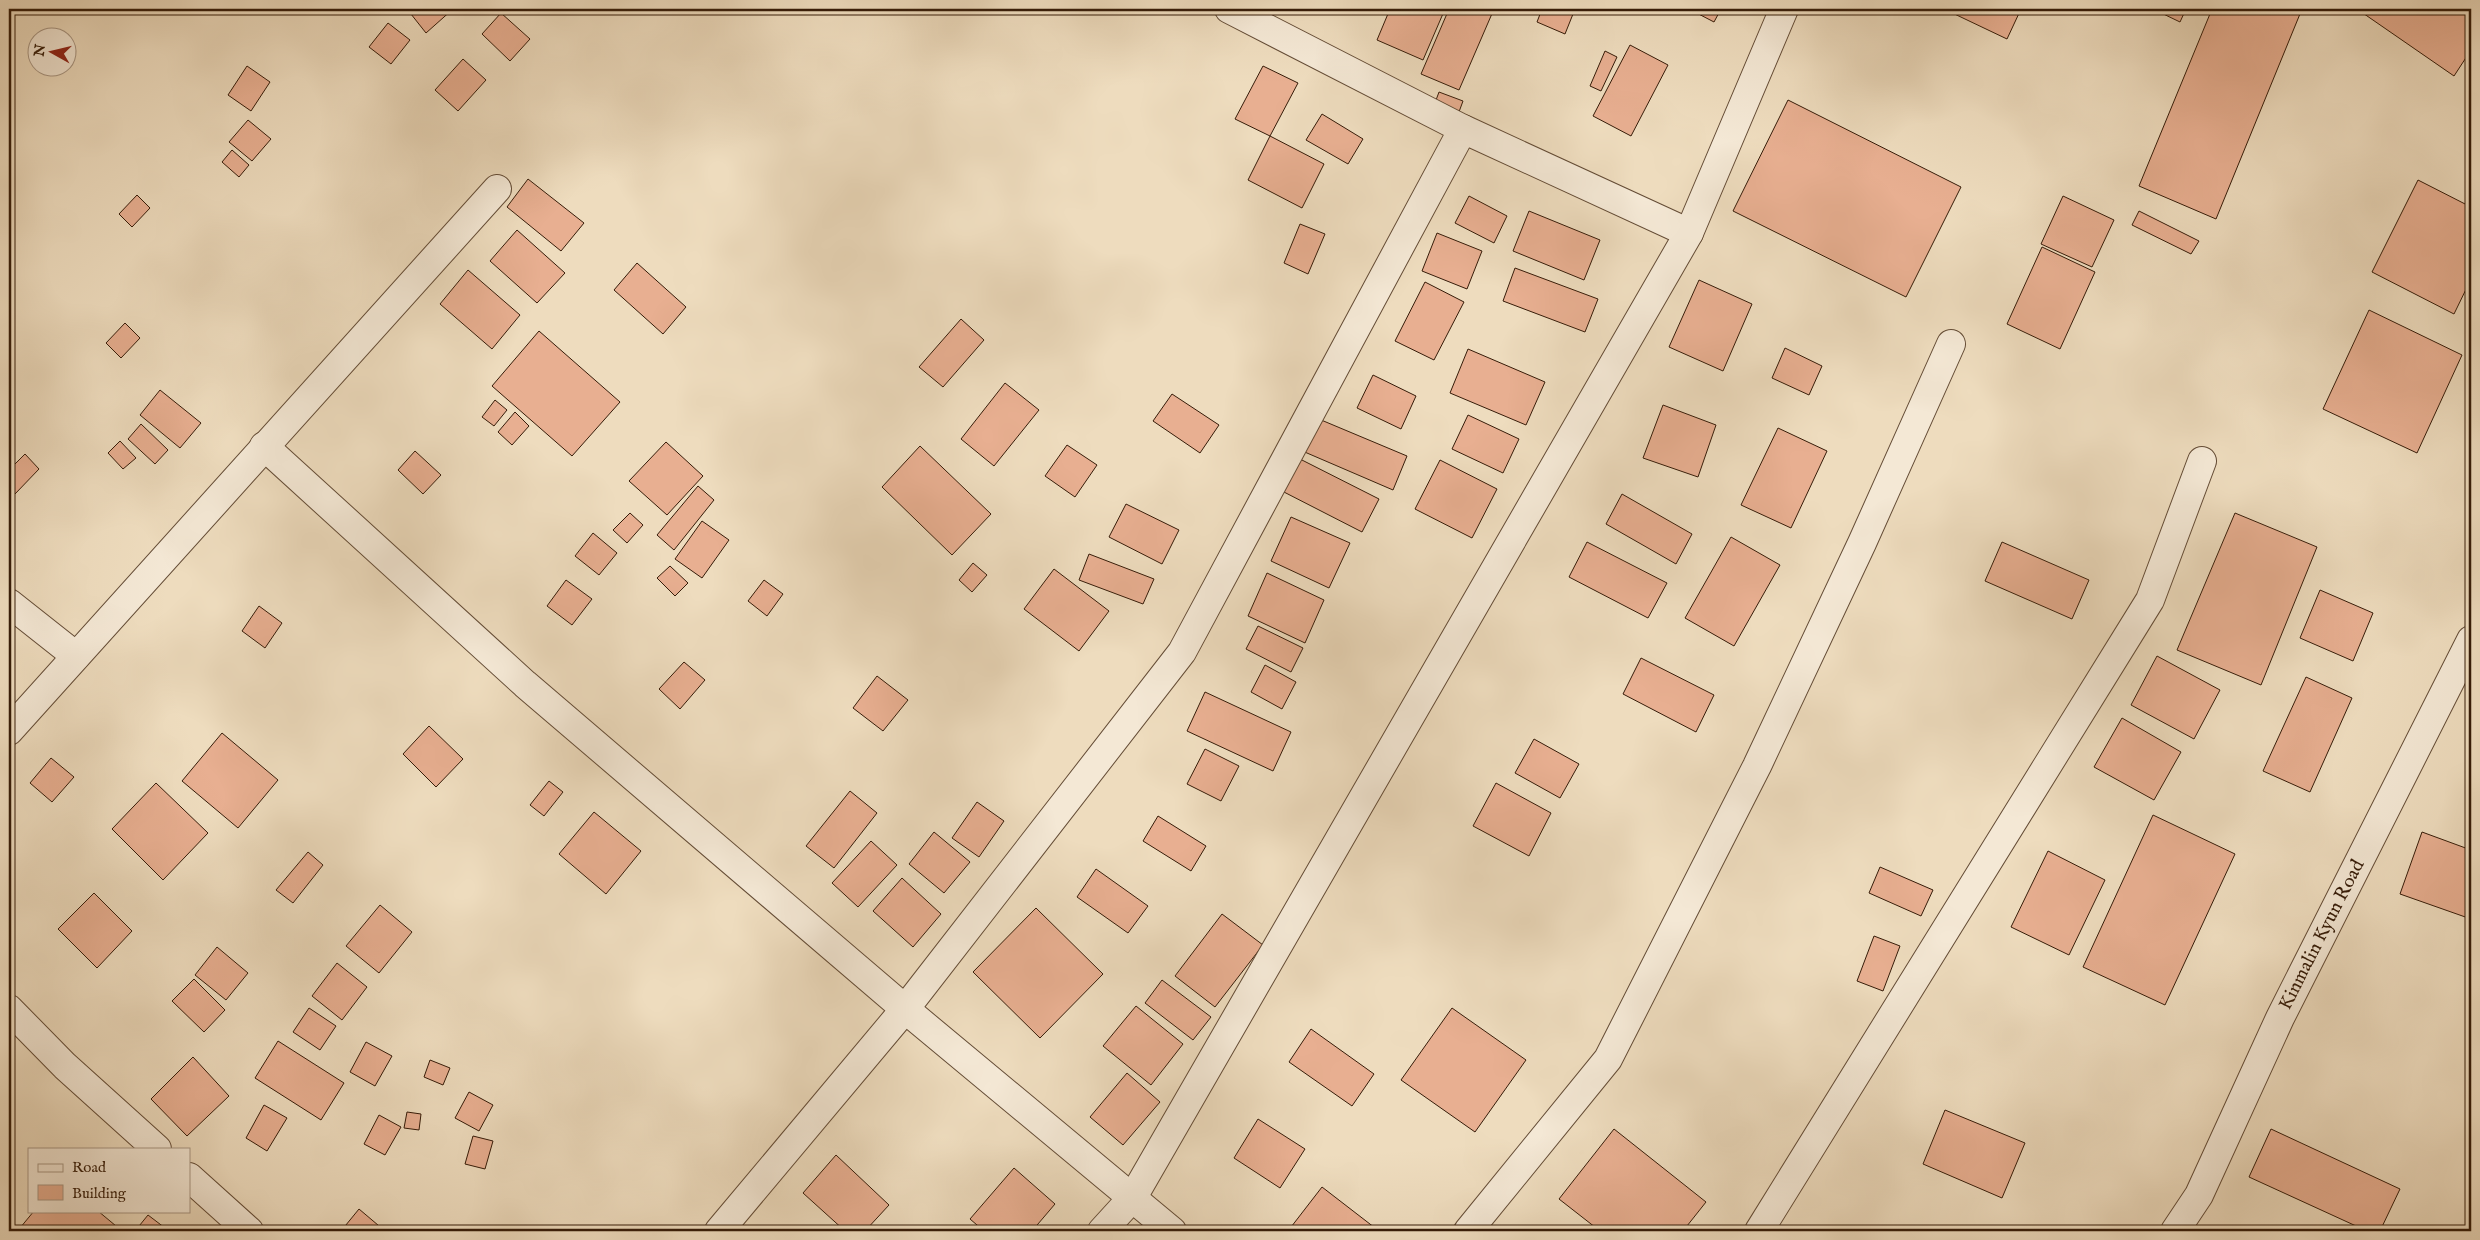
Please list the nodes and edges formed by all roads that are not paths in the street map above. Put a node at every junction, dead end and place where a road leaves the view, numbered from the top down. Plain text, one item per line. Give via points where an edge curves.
1 (1230, 9) edge
2 (1784, 9) edge
3 (1463, 129) junction
4 (497, 190) dead end
5 (1690, 233) junction
6 (1951, 344) dead end
7 (264, 446) junction
8 (2202, 461) dead end
9 (9, 603) edge
10 (2471, 640) edge
11 (76, 656) junction
12 (9, 731) edge
13 (9, 1009) edge
14 (905, 1009) junction
15 (156, 1148) edge
16 (190, 1178) edge
17 (1133, 1197) junction
18 (249, 1231) edge
19 (719, 1231) edge
20 (1102, 1231) edge
21 (1172, 1231) edge
22 (1468, 1231) edge
23 (1759, 1231) edge
24 (2175, 1231) edge

1 - 3 street
2 - 5 street
3 - 5 street
3 - 14 street via 1182,652
4 - 7 street
5 - 17 street
6 - 22 street via 1757,766 1608,1059
7 - 11 street
7 - 14 street via 525,684
8 - 23 street via 2150,600
9 - 11 street
10 - 24 street, Kinmalin Kyun Road via 2280,1018 2200,1195
11 - 12 street
13 - 15 street via 65,1066
14 - 17 street
14 - 19 street
16 - 18 street
17 - 20 street
17 - 21 street

